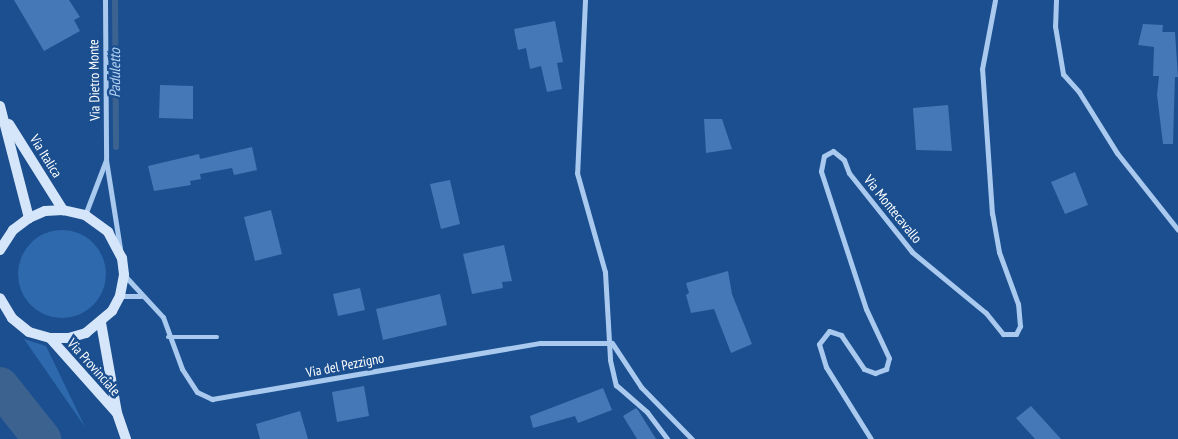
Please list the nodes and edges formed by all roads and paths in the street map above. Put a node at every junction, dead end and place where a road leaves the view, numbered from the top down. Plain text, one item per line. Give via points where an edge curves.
1 (104, 0) edge
2 (585, 0) edge
3 (995, 0) edge
4 (1056, 0) edge
5 (0, 106) edge
6 (5, 117) junction
7 (106, 160) junction
8 (63, 210) junction
9 (85, 215) junction
10 (29, 218) junction
11 (1178, 230) edge
12 (0, 248) edge
13 (122, 258) junction
14 (124, 274) junction
15 (120, 296) junction
16 (141, 296) junction
17 (0, 298) edge
18 (101, 323) junction
19 (168, 337) junction
20 (217, 337) dead end
21 (50, 338) junction
22 (611, 343) junction
23 (117, 413) junction
24 (126, 439) edge
25 (667, 439) edge
26 (692, 439) edge
27 (871, 439) edge

1 - 7 street, Via Dietro Monte
2 - 22 street via 577,173 605,272
3 - 27 street, Via Montecavallo via 982,69 992,214 999,252 1018,304 1020,326 1016,334 1003,334 986,313 912,252 849,173 844,160 833,151 824,156 821,171 866,308 888,358 886,369 875,373 864,369 841,335 829,331 819,344 826,367
4 - 11 street via 1055,26 1063,74 1080,92 1117,153
5 - 6 main road, Via Italica
6 - 8 main road, Via Italica
6 - 10 main road, Via Italica
7 - 9 street, Via Dietro Monte
7 - 13 street, Via Dietro Monte
8 - 9 main road, Via Provinciale
8 - 10 main road, Via Provinciale via 46,211
9 - 13 main road, Via Provinciale via 108,232
10 - 12 main road, Via Provinciale via 12,230
13 - 14 main road, Via Provinciale
14 - 15 main road, Via Provinciale
14 - 16 street, Via del Pezzigno
15 - 16 street
15 - 18 main road, Via Provinciale
16 - 19 street, Via del Pezzigno via 163,317
17 - 21 main road, Via Provinciale via 12,318 29,332
18 - 21 main road, Via Provinciale via 86,333
18 - 23 main road, Via Provinciale
19 - 20 lane
19 - 22 street, Via del Pezzigno via 182,369 197,392 212,399 540,343
21 - 23 main road, Via Provinciale
22 - 25 street via 610,360 616,385 647,412
22 - 26 street via 641,387
23 - 24 main road, Via Provinciale

